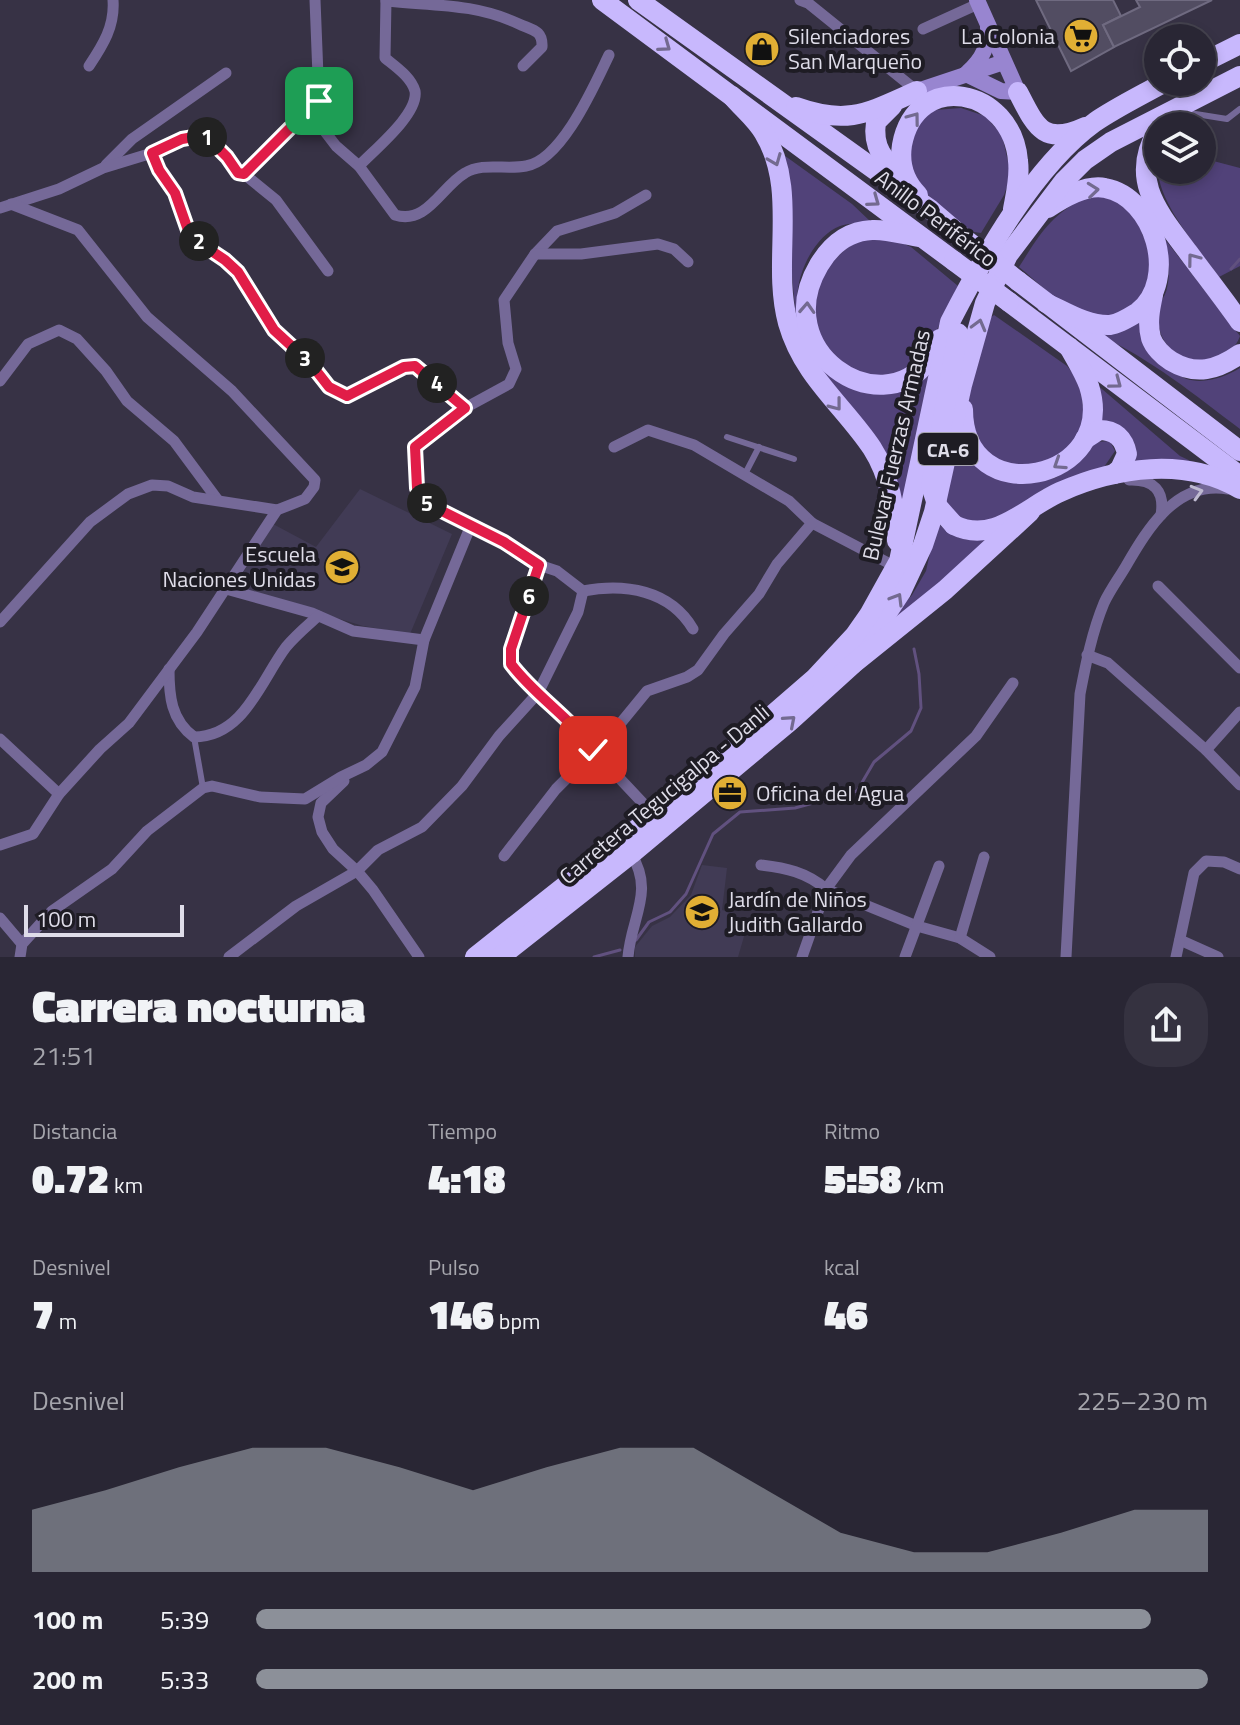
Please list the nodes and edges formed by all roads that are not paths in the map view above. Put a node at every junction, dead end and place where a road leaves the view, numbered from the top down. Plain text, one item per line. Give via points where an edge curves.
1 (113, 0) edge
2 (315, 0) edge
3 (602, 0) edge
4 (638, 0) edge
5 (800, 0) edge
6 (386, 1) edge
7 (978, 2) edge
8 (988, 24) junction
9 (923, 29) dead end
10 (1240, 44) edge
11 (609, 55) dead end
12 (1216, 56) edge
13 (1004, 62) junction
14 (89, 66) dead end
15 (523, 66) dead end
16 (226, 73) dead end
17 (966, 74) junction
18 (1240, 76) edge
19 (917, 91) junction
20 (1018, 92) junction
21 (1144, 94) edge
22 (732, 96) junction
23 (778, 100) junction
24 (1240, 109) edge
25 (1179, 112) edge
26 (313, 116) junction
27 (1216, 119) edge
28 (1092, 124) junction
29 (1144, 129) edge
30 (152, 153) junction
31 (359, 166) junction
32 (103, 168) junction
33 (244, 174) junction
34 (907, 184) junction
35 (1149, 184) edge
36 (646, 195) dead end
37 (6, 206) edge
38 (931, 210) junction
39 (1011, 215) junction
40 (1029, 229) junction
41 (924, 238) junction
42 (535, 254) junction
43 (688, 262) dead end
44 (328, 271) dead end
45 (1153, 295) junction
46 (1046, 303) junction
47 (1240, 322) edge
48 (954, 327) junction
49 (1069, 347) junction
50 (1240, 354) edge
51 (0, 381) edge
52 (962, 385) junction
53 (465, 408) junction
54 (727, 437) dead end
55 (1085, 439) junction
56 (614, 447) dead end
57 (759, 447) junction
58 (1240, 451) edge
59 (794, 459) dead end
60 (745, 474) junction
61 (1114, 474) junction
62 (1240, 476) edge
63 (1086, 483) junction
64 (1240, 490) edge
65 (217, 499) junction
66 (277, 510) junction
67 (1030, 512) junction
68 (1160, 516) junction
69 (812, 523) junction
70 (471, 525) junction
71 (897, 564) junction
72 (539, 565) junction
73 (1158, 586) dead end
74 (226, 589) junction
75 (583, 591) junction
76 (869, 615) joint
77 (318, 616) junction
78 (0, 622) edge
79 (693, 629) dead end
80 (424, 640) junction
81 (1087, 655) junction
82 (853, 664) junction
83 (169, 668) junction
84 (1240, 668) edge
85 (1013, 683) dead end
86 (538, 693) junction
87 (1240, 712) edge
88 (194, 737) junction
89 (0, 739) edge
90 (593, 750) junction
91 (1206, 750) junction
92 (352, 772) junction
93 (1240, 785) edge
94 (203, 788) junction
95 (59, 794) junction
96 (654, 815) junction
97 (0, 845) edge
98 (631, 854) junction
99 (504, 856) dead end
100 (984, 857) dead end
101 (761, 865) dead end
102 (939, 866) dead end
103 (1240, 869) edge
104 (357, 871) junction
105 (826, 889) junction
106 (0, 918) edge
107 (917, 926) junction
108 (960, 938) junction
109 (1180, 940) junction
110 (22, 944) junction
111 (20, 957) edge
112 (229, 957) edge
113 (419, 957) edge
114 (475, 957) edge
115 (500, 957) edge
116 (628, 957) edge
117 (802, 957) edge
118 (905, 957) edge
119 (990, 957) edge
120 (1066, 957) edge
121 (1176, 957) edge
122 (1218, 957) edge

1 - 14 street via 112,25
2 - 26 street via 319,101
3 -> 22 highway, Anillo Periférico
4 - 23 highway, Anillo Periférico
5 - 19 street
6 - 15 street via 496,13 538,31 542,47
6 - 31 street via 385,58 406,75 415,91 413,107
7 - 8 street
7 - 9 street
8 - 13 street
8 - 17 street via 984,53
10 - 12 highway
11 - 31 street via 588,98 548,156 528,166 467,171 423,213 395,215
13 - 17 street
13 - 20 street
16 - 32 street via 132,139
17 - 19 street
17 - 20 street via 1001,91
18 - 25 highway, Bulevar Fuerzas Armadas / CA-6
19 - 23 highway via 850,117 815,114
19 - 34 highway via 882,114 874,134 879,153
20 - 28 highway via 1044,133 1072,133
21 - 28 highway
22 -> 41 highway, Anillo Periférico
22 -> 71 highway via 763,132 780,171 788,323 808,368 882,468 891,492
23 - 38 highway, Anillo Periférico
24 - 27 lane via 1227,119
26 - 31 street
26 - 33 street via 290,128
28 - 39 highway via 1051,164
29 - 40 highway, Bulevar Fuerzas Armadas / CA-6 via 1085,160
30 - 32 street
30 - 33 street via 205,135
30 - 53 street via 188,230 238,272 274,330 329,387 347,396 415,366
32 - 37 street
33 - 44 street via 276,200
34 - 38 highway
34 -> 39 highway via 900,155 916,112 948,97 974,98 990,105 1011,135 1018,159
47 -> 35 highway via 1153,205
36 - 42 street via 615,213 557,231
37 - 66 street via 78,230 147,317 232,391 314,476 314,487 305,499
38 - 46 highway, Anillo Periférico, bridge
39 - 48 highway via 967,290
40 -> 45 highway via 1050,207 1076,192 1104,187 1124,196 1138,209 1159,248 1161,266
52 -> 40 highway, Bulevar Fuerzas Armadas / CA-6 via 985,303 1008,255
48 -> 41 highway via 927,362 900,381 884,383 840,373 826,362 808,331 810,280 826,253 849,234 874,230
41 - 49 highway, Anillo Periférico, bridge
42 - 43 street via 658,244
42 - 53 street via 504,300 516,369 509,384
45 - 46 highway via 1148,304 1113,325 1088,322
45 - 50 highway via 1148,321 1163,356 1199,371
46 - 58 highway, Anillo Periférico
48 - 67 highway, bridge via 931,486 938,507 954,525 979,531
48 - 71 highway, Bulevar Fuerzas Armadas / CA-6
49 - 55 highway via 1091,396
49 -> 62 highway, Anillo Periférico
51 - 65 street via 28,344 59,330 77,339 127,401 174,441
55 -> 52 highway via 1064,462 1040,474 994,467 971,444 963,425
82 -> 52 highway, Bulevar Fuerzas Armadas / CA-6 via 914,569 934,512
53 - 70 street via 415,447 414,460 417,488 428,504
54 - 57 lane
55 - 61 highway via 1099,430 1122,438 1127,454
56 - 60 street via 648,430 657,431
57 - 59 lane
57 - 60 lane
60 - 69 street via 789,501
61 - 63 highway
61 - 64 highway via 1186,470
63 - 67 highway via 1058,492
63 - 68 street via 1147,481 1160,493
68 -> 64 street via 1194,492
65 - 66 street
65 - 78 street via 152,485 128,494 90,522
66 - 74 street
67 - 82 highway
68 - 81 street via 1104,602
69 - 71 street
69 - 90 street via 698,670 647,691
70 - 72 street
70 - 80 street
71 - 76 highway, Bulevar Fuerzas Armadas / CA-6
72 - 75 street
72 - 86 street via 510,659
73 - 84 street
74 - 77 street
74 - 83 street
75 - 79 street via 623,588 649,593 676,607
75 - 86 street
76 - 96 highway, Carretera Tegucigalpa - Danli / CA-6 via 815,678
77 - 80 street via 353,631
77 - 88 street via 287,646 249,707 219,732
80 - 92 street via 415,687 396,727 382,752
81 - 91 street via 1108,663
81 - 120 street via 1080,694
98 -> 82 highway, Carretera Tegucigalpa - Danli / CA-6
83 - 88 street via 169,699 183,728
83 - 95 street via 129,723
85 - 105 street via 976,736 851,855
86 - 90 street
86 - 104 street via 422,827 378,850
87 - 91 street
88 - 94 lane
89 - 95 street
90 - 96 street
90 - 99 street
91 - 93 street
92 - 94 street via 305,799
92 - 104 street via 321,803 318,817 333,849
94 - 110 street via 147,831 112,869 52,911
95 - 97 street via 33,834
96 - 114 highway, Carretera Tegucigalpa - Danli / CA-6
98 - 115 highway, Carretera Tegucigalpa - Danli / CA-6
98 - 116 street via 643,890
100 - 108 street
101 - 105 street via 791,869
102 - 107 street
103 - 109 street via 1206,861 1194,873
104 - 112 street via 296,906
104 - 113 street
105 - 107 street
105 - 117 street
106 - 110 street
107 - 108 street
107 - 118 street
108 - 119 street
109 - 121 street
109 - 122 street
110 - 111 street

